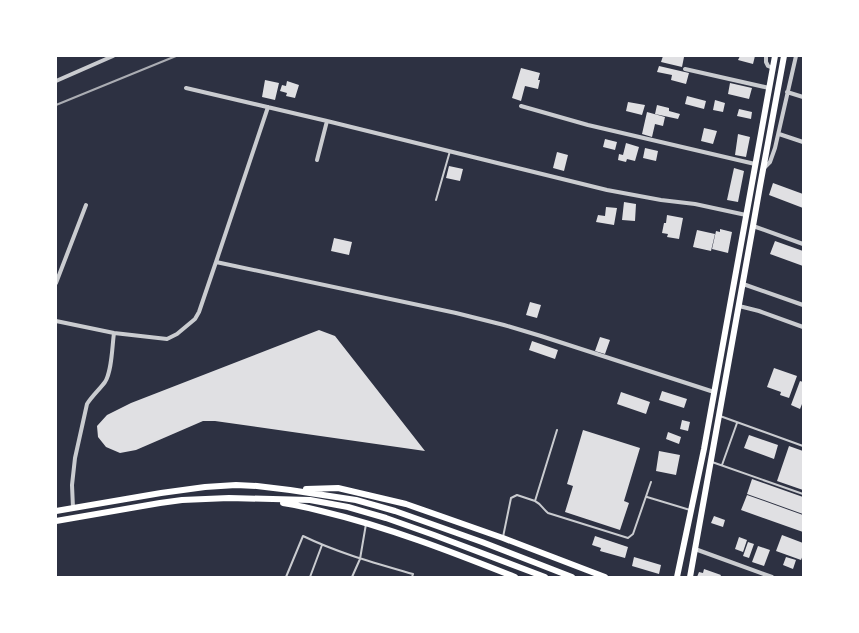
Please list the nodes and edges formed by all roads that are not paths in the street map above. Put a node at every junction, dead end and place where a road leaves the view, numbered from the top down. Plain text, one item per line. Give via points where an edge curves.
1 (113, 56) edge
2 (766, 56) edge
3 (775, 56) edge
4 (784, 56) edge
5 (796, 56) edge
6 (772, 68) junction
7 (685, 69) dead end
8 (56, 81) edge
9 (186, 88) dead end
10 (769, 88) junction
11 (788, 92) junction
12 (803, 97) edge
13 (521, 106) dead end
14 (268, 107) junction
15 (773, 114) junction
16 (783, 115) junction
17 (326, 121) junction
18 (779, 134) junction
19 (803, 142) edge
20 (450, 151) junction
21 (317, 160) dead end
22 (755, 164) junction
23 (763, 170) junction
24 (436, 200) dead end
25 (86, 205) dead end
26 (746, 215) junction
27 (753, 226) junction
28 (803, 244) edge
29 (216, 262) junction
30 (56, 283) edge
31 (743, 284) junction
32 (803, 305) edge
33 (739, 306) junction
34 (56, 320) edge
35 (803, 327) edge
36 (114, 333) junction
37 (714, 392) junction
38 (719, 416) junction
39 (737, 423) junction
40 (557, 430) dead end
41 (803, 446) edge
42 (711, 462) junction
43 (722, 466) junction
44 (652, 482) dead end
45 (290, 490) junction
46 (803, 494) edge
47 (646, 496) junction
48 (267, 499) junction
49 (535, 501) junction
50 (73, 508) junction
51 (56, 511) edge
52 (691, 511) junction
53 (56, 521) edge
54 (366, 523) junction
55 (503, 538) junction
56 (322, 545) junction
57 (695, 552) junction
58 (682, 557) junction
59 (360, 558) junction
60 (286, 577) edge
61 (310, 577) edge
62 (352, 577) edge
63 (412, 577) edge
64 (515, 577) edge
65 (545, 577) edge
66 (572, 577) edge
67 (605, 577) edge
68 (673, 577) edge
69 (677, 577) edge
70 (692, 577) edge
71 (772, 577) edge

1 - 8 street
2 - 6 street via 766,62
3 - 6 main road
4 - 15 main road
5 - 11 street
6 - 10 main road
7 - 10 street
9 - 14 street
10 - 22 main road
11 - 12 street
11 - 16 street
13 - 22 street
14 - 17 street
14 - 29 street
15 - 16 street
15 - 23 main road
16 - 18 street
17 - 20 street
17 - 21 street
18 - 19 street
18 - 23 street via 770,162
20 - 24 lane
20 - 26 street via 607,190
22 - 26 main road
23 - 27 main road
25 - 30 street
26 - 37 main road
27 - 28 street
27 - 31 main road
29 - 36 street via 199,312 195,319 177,334 167,339
29 - 37 street via 449,311 541,336
31 - 32 street
31 - 33 main road
33 - 35 street
33 - 38 main road
34 - 36 street
36 - 50 street via 109,374 87,404 74,458
37 - 52 main road
38 - 39 lane
38 - 42 main road
39 - 41 lane
39 - 43 lane
40 - 49 lane
42 - 43 lane
42 - 57 main road
43 - 46 lane
44 - 47 lane
45 - 50 main road via 258,486 204,487
45 - 55 main road via 338,488 406,504
45 - 66 main road via 356,500 395,511
47 - 49 lane via 632,534 628,538 548,513
47 - 52 lane
48 - 53 main road via 229,498 160,502
48 - 54 main road
48 - 65 main road via 310,500 375,514
49 - 55 lane via 517,495 511,498
50 - 51 main road
52 - 58 main road
54 - 59 lane
54 - 64 main road
55 - 67 main road
56 - 59 lane
56 - 60 lane via 304,536
56 - 61 lane
57 - 70 main road
57 - 71 street
58 - 68 main road
58 - 69 main road
59 - 62 lane
59 - 63 lane via 412,574

